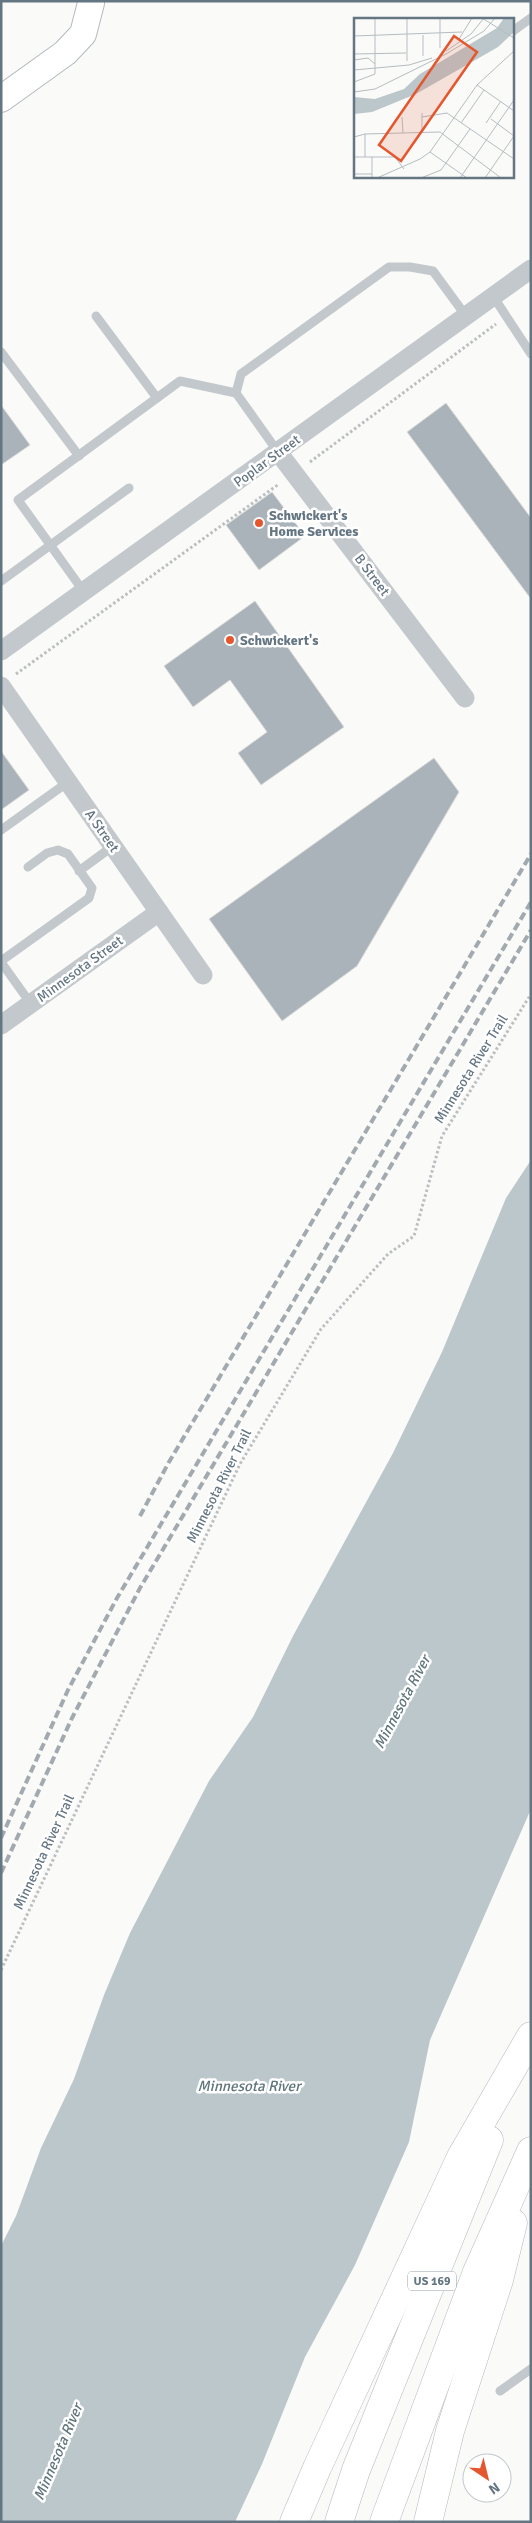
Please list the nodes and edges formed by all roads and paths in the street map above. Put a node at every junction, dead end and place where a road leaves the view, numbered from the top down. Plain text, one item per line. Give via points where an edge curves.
1 (89, 2) edge
2 (531, 18) edge
3 (514, 30) edge
4 (1, 99) edge
5 (531, 268) edge
6 (493, 296) junction
7 (96, 316) dead end
8 (466, 316) junction
9 (506, 316) junction
10 (1, 352) edge
11 (531, 354) edge
12 (236, 393) junction
13 (157, 398) junction
14 (278, 452) junction
15 (79, 456) junction
16 (294, 473) junction
17 (129, 488) dead end
18 (50, 545) junction
19 (1, 581) edge
20 (84, 592) junction
21 (1, 651) edge
22 (6, 682) edge
23 (465, 698) dead end
24 (68, 782) junction
25 (1, 830) edge
26 (113, 846) junction
27 (28, 867) dead end
28 (79, 870) junction
29 (159, 912) junction
30 (1, 961) edge
31 (203, 975) dead end
32 (531, 994) edge
33 (31, 1004) junction
34 (1, 1025) edge
35 (1, 1970) edge
36 (531, 2036) edge
37 (531, 2042) edge
38 (531, 2152) edge
39 (531, 2369) edge
40 (500, 2391) dead end
41 (294, 2522) edge
42 (339, 2522) edge
43 (384, 2522) edge
44 (428, 2522) edge

1 - 4 street via 83,34 65,53
2 - 3 lane
5 - 6 street, Poplar Street
6 - 8 street, Poplar Street
6 - 9 lane
7 - 13 lane
8 - 12 lane via 434,271 389,267 240,374
8 - 14 street, Poplar Street
9 - 11 lane
9 - 16 path
10 - 15 lane
12 - 13 lane via 180,381
12 - 14 lane
13 - 15 lane
14 - 16 street, B Street
14 - 20 street, Poplar Street
15 - 18 lane via 18,500
16 - 22 path
16 - 23 street, B Street
17 - 18 lane
18 - 19 lane
18 - 20 lane
20 - 21 street, Poplar Street
22 - 24 street, A Street
24 - 25 lane
24 - 26 street, A Street
26 - 28 lane
26 - 29 street, A Street
27 - 28 lane via 47,853 58,850 68,854
28 - 30 lane via 92,888 89,898
29 - 31 street, A Street
29 - 33 street, Minnesota Street
30 - 33 lane
32 - 35 path, Minnesota River Trail via 442,1136 414,1236 388,1254 321,1329 240,1464
33 - 34 street, Minnesota Street
36 - 41 highway via 462,2157
37 - 42 highway, US 169 via 356,2470
38 - 43 highway, US 169 via 477,2272
38 - 44 highway via 499,2280 450,2431
39 - 40 lane

